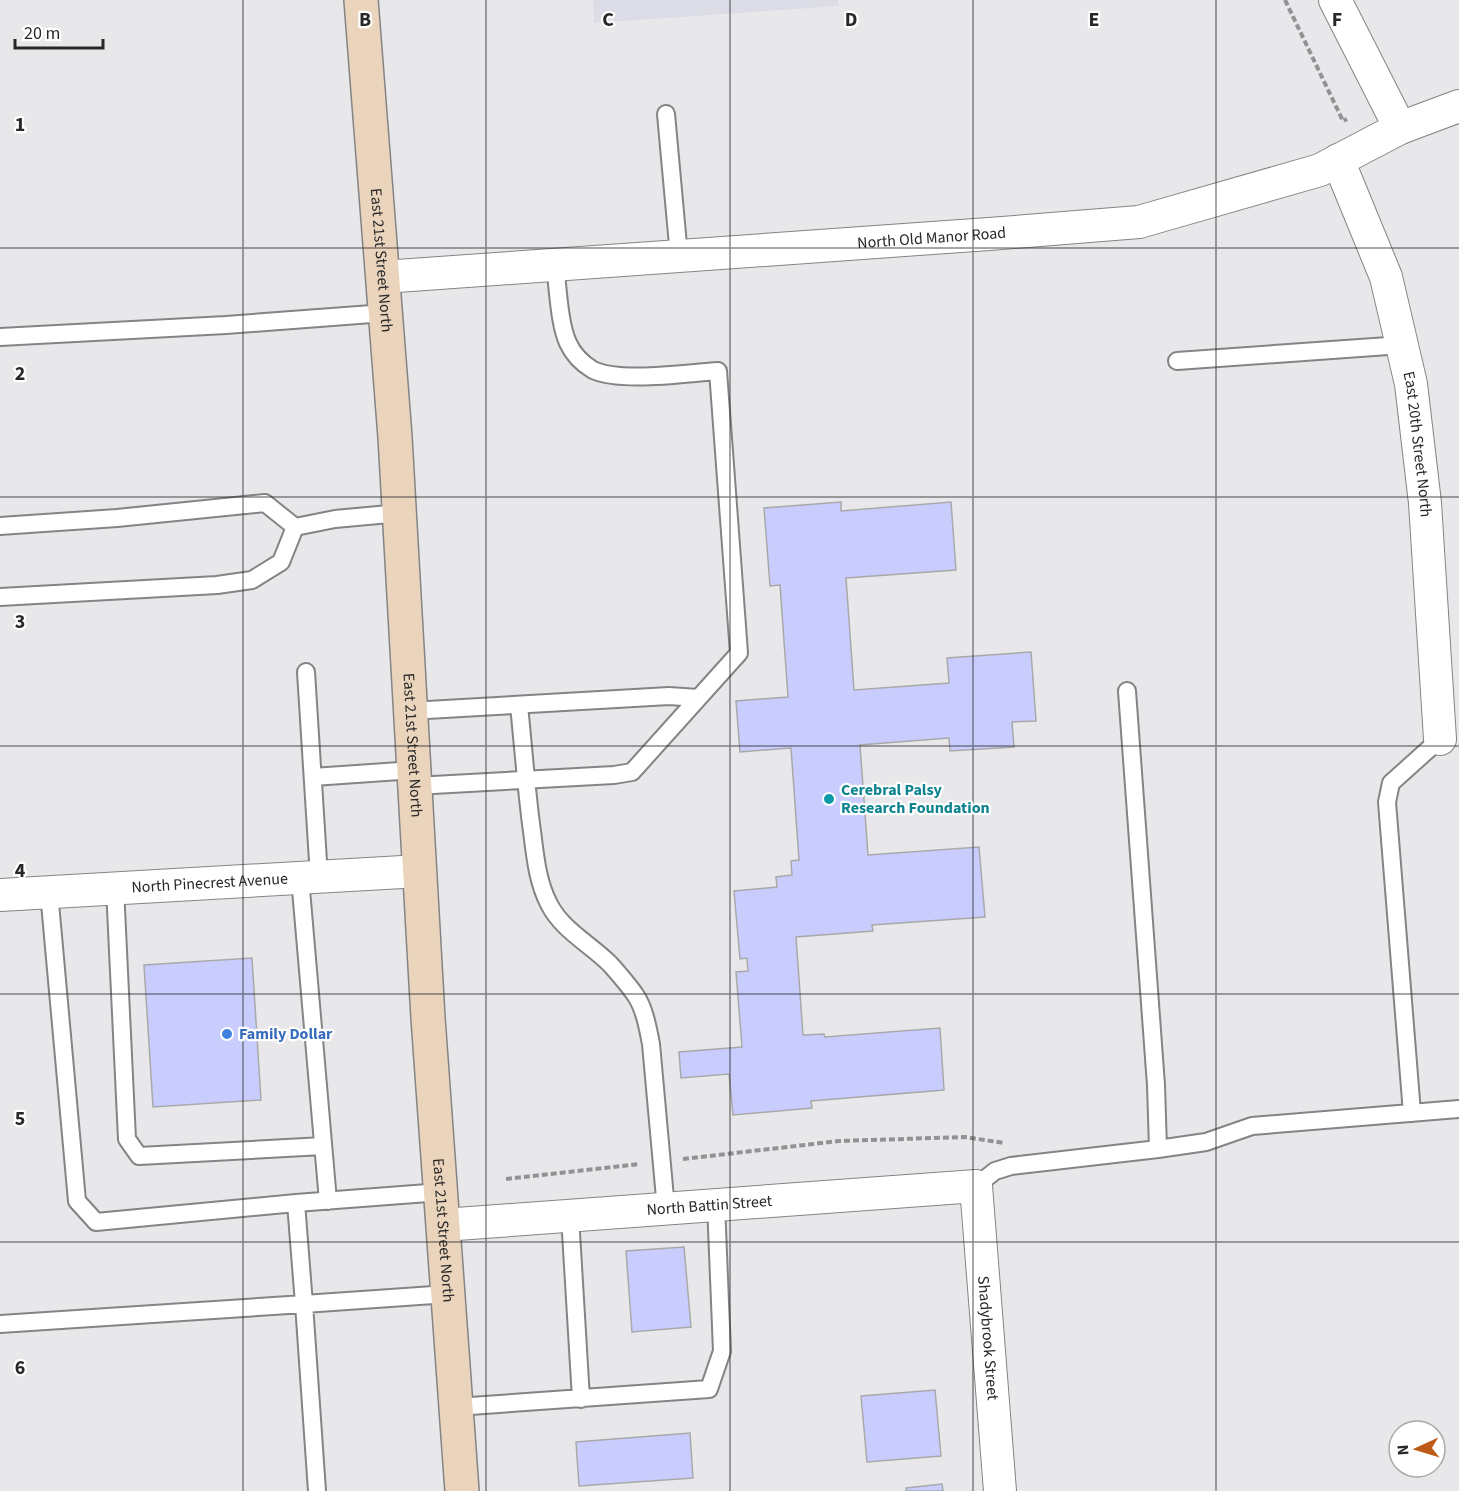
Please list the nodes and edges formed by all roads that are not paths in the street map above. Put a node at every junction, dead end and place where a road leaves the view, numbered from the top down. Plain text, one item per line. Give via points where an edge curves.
1 (361, 0) edge
2 (1335, 0) edge
3 (1459, 106) edge
4 (666, 114) dead end
5 (1400, 128) junction
6 (1338, 160) junction
7 (679, 256) junction
8 (555, 265) junction
9 (383, 277) junction
10 (386, 313) junction
11 (0, 337) edge
12 (1402, 345) junction
13 (1178, 361) dead end
14 (399, 513) junction
15 (0, 526) edge
16 (295, 527) junction
17 (0, 597) edge
18 (306, 672) dead end
19 (1127, 691) dead end
20 (698, 698) junction
21 (519, 705) junction
22 (410, 711) junction
23 (1440, 739) joint
24 (313, 777) junction
25 (414, 778) junction
26 (526, 780) junction
27 (420, 871) junction
28 (309, 877) junction
29 (115, 888) junction
30 (49, 892) junction
31 (0, 895) edge
32 (1459, 1109) edge
33 (1412, 1113) junction
34 (323, 1146) junction
35 (1158, 1149) junction
36 (976, 1186) junction
37 (441, 1192) junction
38 (328, 1201) junction
39 (296, 1203) junction
40 (716, 1204) junction
41 (666, 1209) junction
42 (570, 1216) junction
43 (443, 1225) junction
44 (448, 1294) junction
45 (304, 1304) junction
46 (0, 1324) edge
47 (581, 1399) junction
48 (456, 1407) junction
49 (317, 1491) edge
50 (462, 1491) edge
51 (1000, 1491) edge

1 - 9 main road, East 21st Street North
2 - 5 street
3 - 5 street, North Old Manor Road
4 - 7 lane
5 - 6 street, North Old Manor Road
6 - 7 street, North Old Manor Road via 1320,170 1139,222
6 - 12 street, East 20th Street North via 1386,277
7 - 8 street, North Old Manor Road
8 - 9 street, North Old Manor Road
8 - 20 lane via 568,343 579,359 594,370 618,377 718,370 739,653
9 - 10 main road, East 21st Street North
10 - 11 lane
10 - 14 main road, East 21st Street North
12 - 13 lane
12 - 23 street, East 20th Street North via 1411,384 1425,503
14 - 16 lane
14 - 22 main road, East 21st Street North
15 - 16 lane via 265,503
16 - 17 lane via 281,562 252,580
18 - 24 lane
19 - 35 lane
20 - 21 lane via 669,696
20 - 26 lane via 632,772
21 - 22 lane
21 - 26 lane
22 - 25 main road, East 21st Street North
23 - 33 lane via 1391,783 1387,802
24 - 25 lane
24 - 28 lane
25 - 26 lane
25 - 27 main road, East 21st Street North
26 - 41 lane via 539,880 549,904 575,935 610,964 637,997 646,1022
27 - 28 street, North Pinecrest Avenue
27 - 37 main road, East 21st Street North
28 - 29 street, North Pinecrest Avenue
28 - 34 lane
29 - 30 street, North Pinecrest Avenue
29 - 34 lane via 127,1139 139,1156
30 - 31 street, North Pinecrest Avenue
30 - 39 lane via 77,1201 96,1222
32 - 33 lane
33 - 35 lane via 1252,1126 1206,1142
34 - 38 lane
35 - 36 lane via 1011,1166 995,1171
36 - 40 street, North Battin Street
36 - 51 street, Shadybrook Street
37 - 38 lane
37 - 43 main road, East 21st Street North
38 - 39 lane
39 - 45 lane
40 - 41 street, North Battin Street
40 - 47 lane via 722,1351 709,1389
41 - 42 street, North Battin Street
42 - 43 street, North Battin Street
42 - 47 lane
43 - 44 main road, East 21st Street North
44 - 45 lane
44 - 48 main road, East 21st Street North
45 - 46 lane
45 - 49 lane
47 - 48 lane
48 - 50 main road, East 21st Street North

